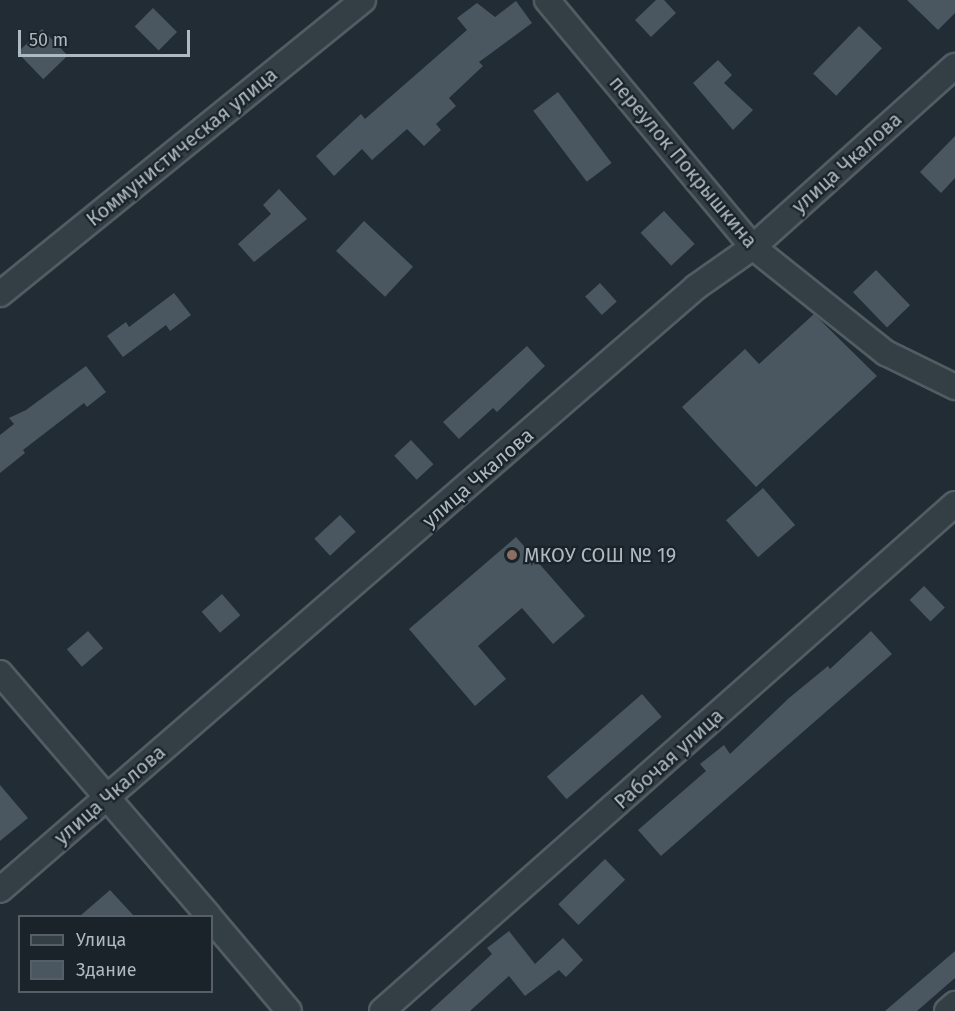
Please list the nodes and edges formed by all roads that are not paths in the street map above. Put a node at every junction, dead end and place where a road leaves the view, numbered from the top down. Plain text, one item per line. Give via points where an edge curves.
1 (363, 0) edge
2 (547, 0) edge
3 (955, 66) edge
4 (753, 247) junction
5 (0, 294) edge
6 (955, 387) edge
7 (955, 504) edge
8 (0, 672) edge
9 (108, 797) junction
10 (0, 890) edge
11 (207, 915) edge
12 (213, 922) edge
13 (955, 1004) edge
14 (289, 1011) edge
15 (382, 1011) edge
16 (947, 1011) edge

1 - 5 street, Коммунистическая улица
2 - 4 street, переулок Покрышкина
3 - 4 street, улица Чкалова
4 - 6 street, переулок Покрышкина via 886,353
4 - 9 street, улица Чкалова via 696,287
7 - 15 street, Рабочая улица
8 - 9 street
9 - 10 street, улица Чкалова
9 - 11 street
12 - 14 street
13 - 16 street

